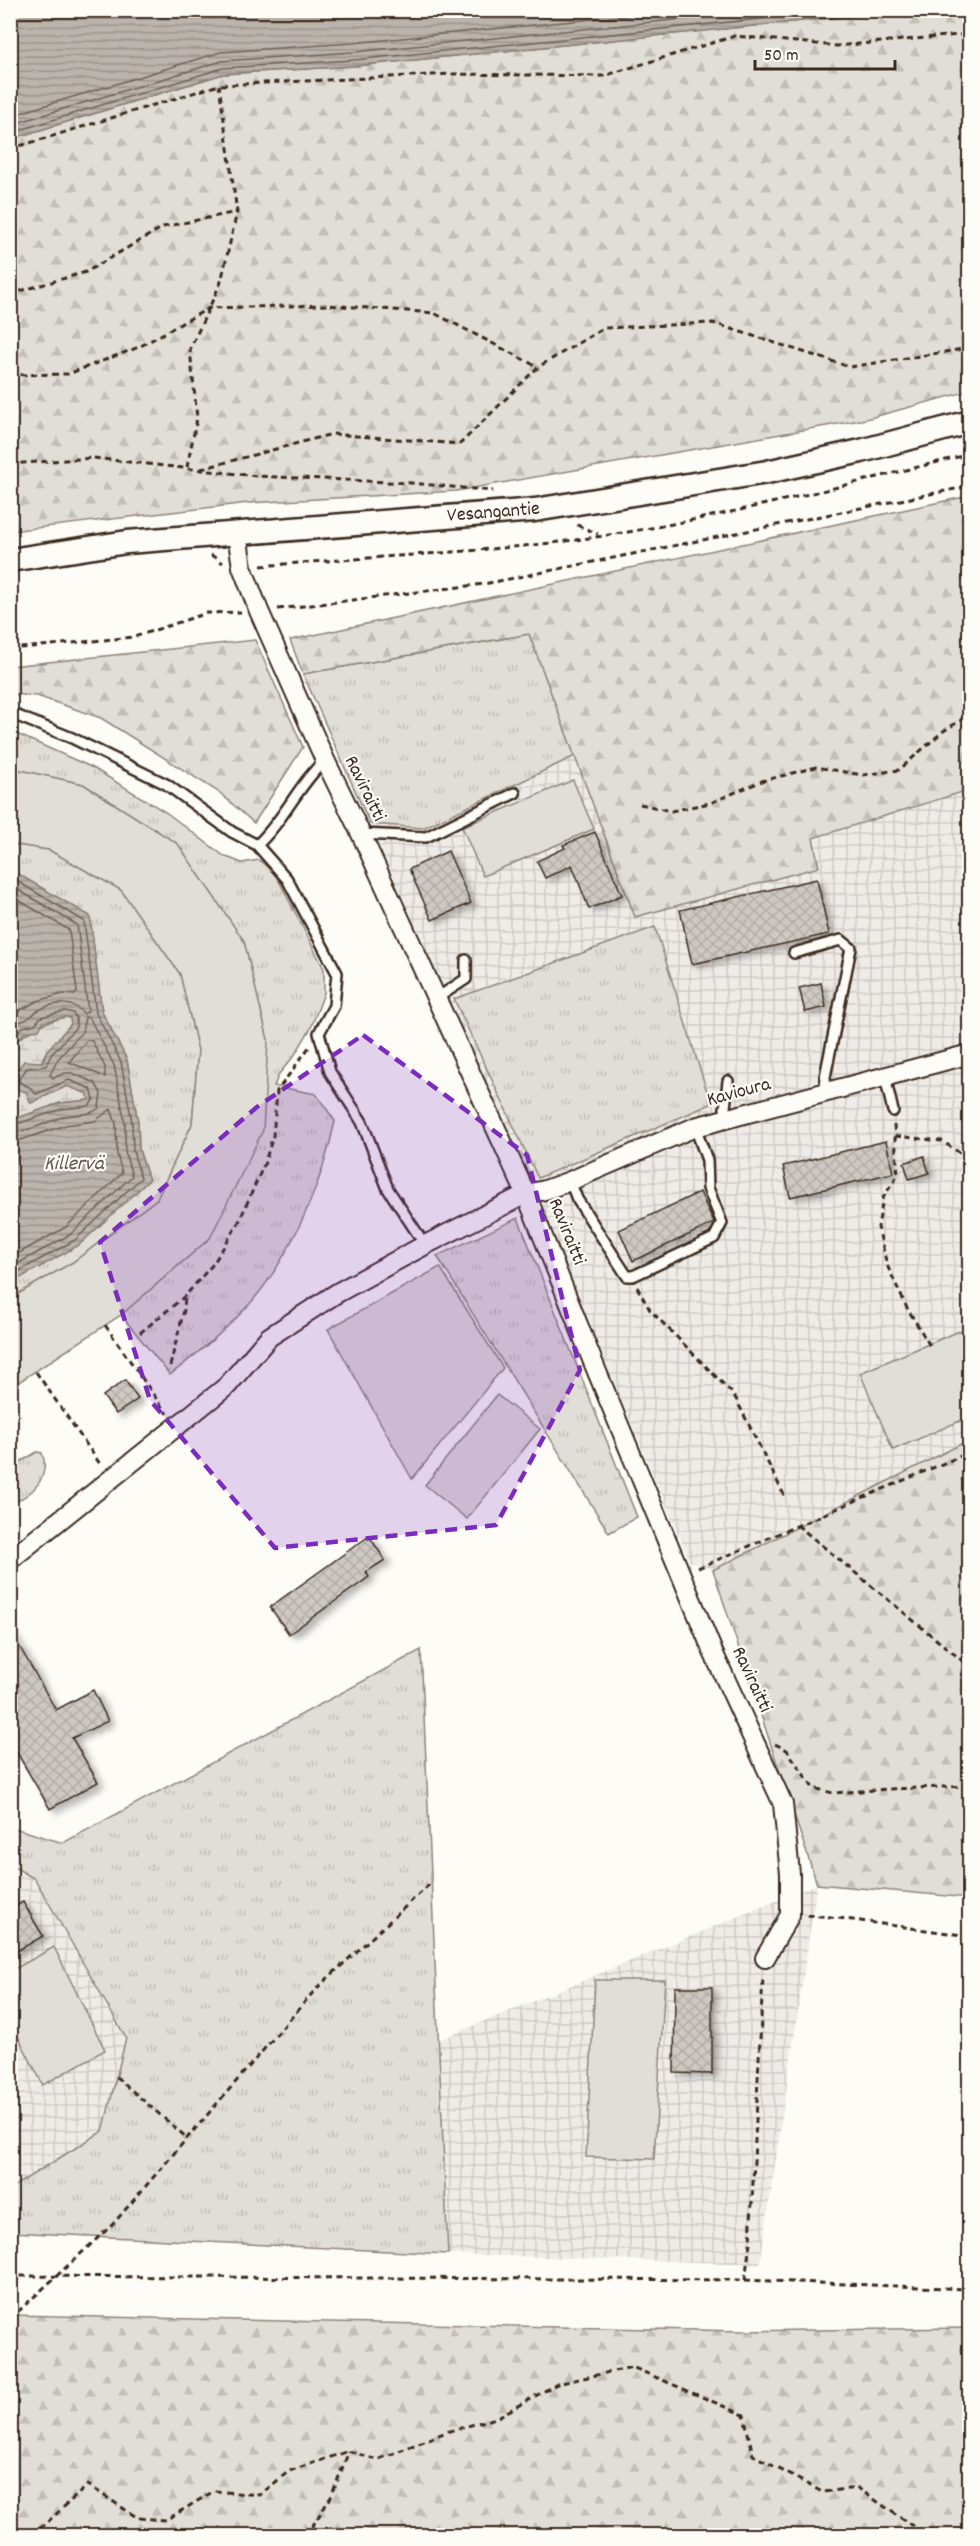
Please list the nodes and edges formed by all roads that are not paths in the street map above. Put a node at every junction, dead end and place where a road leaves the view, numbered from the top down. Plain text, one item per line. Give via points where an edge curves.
1 (969, 422) edge
2 (237, 534) junction
3 (10, 560) edge
4 (10, 715) edge
5 (324, 760) junction
6 (515, 793) dead end
7 (361, 834) junction
8 (257, 845) junction
9 (794, 953) dead end
10 (466, 960) dead end
11 (437, 998) junction
12 (969, 1054) edge
13 (885, 1077) junction
14 (728, 1081) dead end
15 (826, 1094) junction
16 (892, 1111) road end
17 (726, 1118) junction
18 (695, 1127) junction
19 (570, 1181) junction
20 (526, 1194) junction
21 (425, 1245) junction
22 (10, 1560) edge
23 (765, 1958) road end

1 - 2 street, Vesangantie via 767,472 535,510
2 - 3 street, Vesangantie via 127,542
2 - 5 street, Raviraitti via 242,567
4 - 8 lane via 72,738 166,784 232,832
5 - 7 street, Raviraitti
5 - 8 lane
6 - 7 lane via 426,837
7 - 11 street, Raviraitti
8 - 21 lane via 287,879 337,973 334,1006 319,1033 330,1072 362,1122 388,1189
9 - 15 lane via 841,940 851,948 825,1077
10 - 11 lane via 466,979
11 - 20 street, Raviraitti
12 - 13 street, Kavioura
13 - 15 street, Kavioura
13 - 16 lane
14 - 17 lane
15 - 17 street, Kavioura
17 - 18 street, Kavioura
18 - 19 street, Kavioura
18 - 19 lane via 707,1160 708,1188 722,1223 714,1238 633,1276 627,1276 577,1199
19 - 20 street, Kavioura
20 - 21 street, Kavioura
20 - 23 street, Raviraitti via 682,1576 783,1804 790,1915
21 - 22 street, Kavioura via 337,1293 268,1338 227,1386

